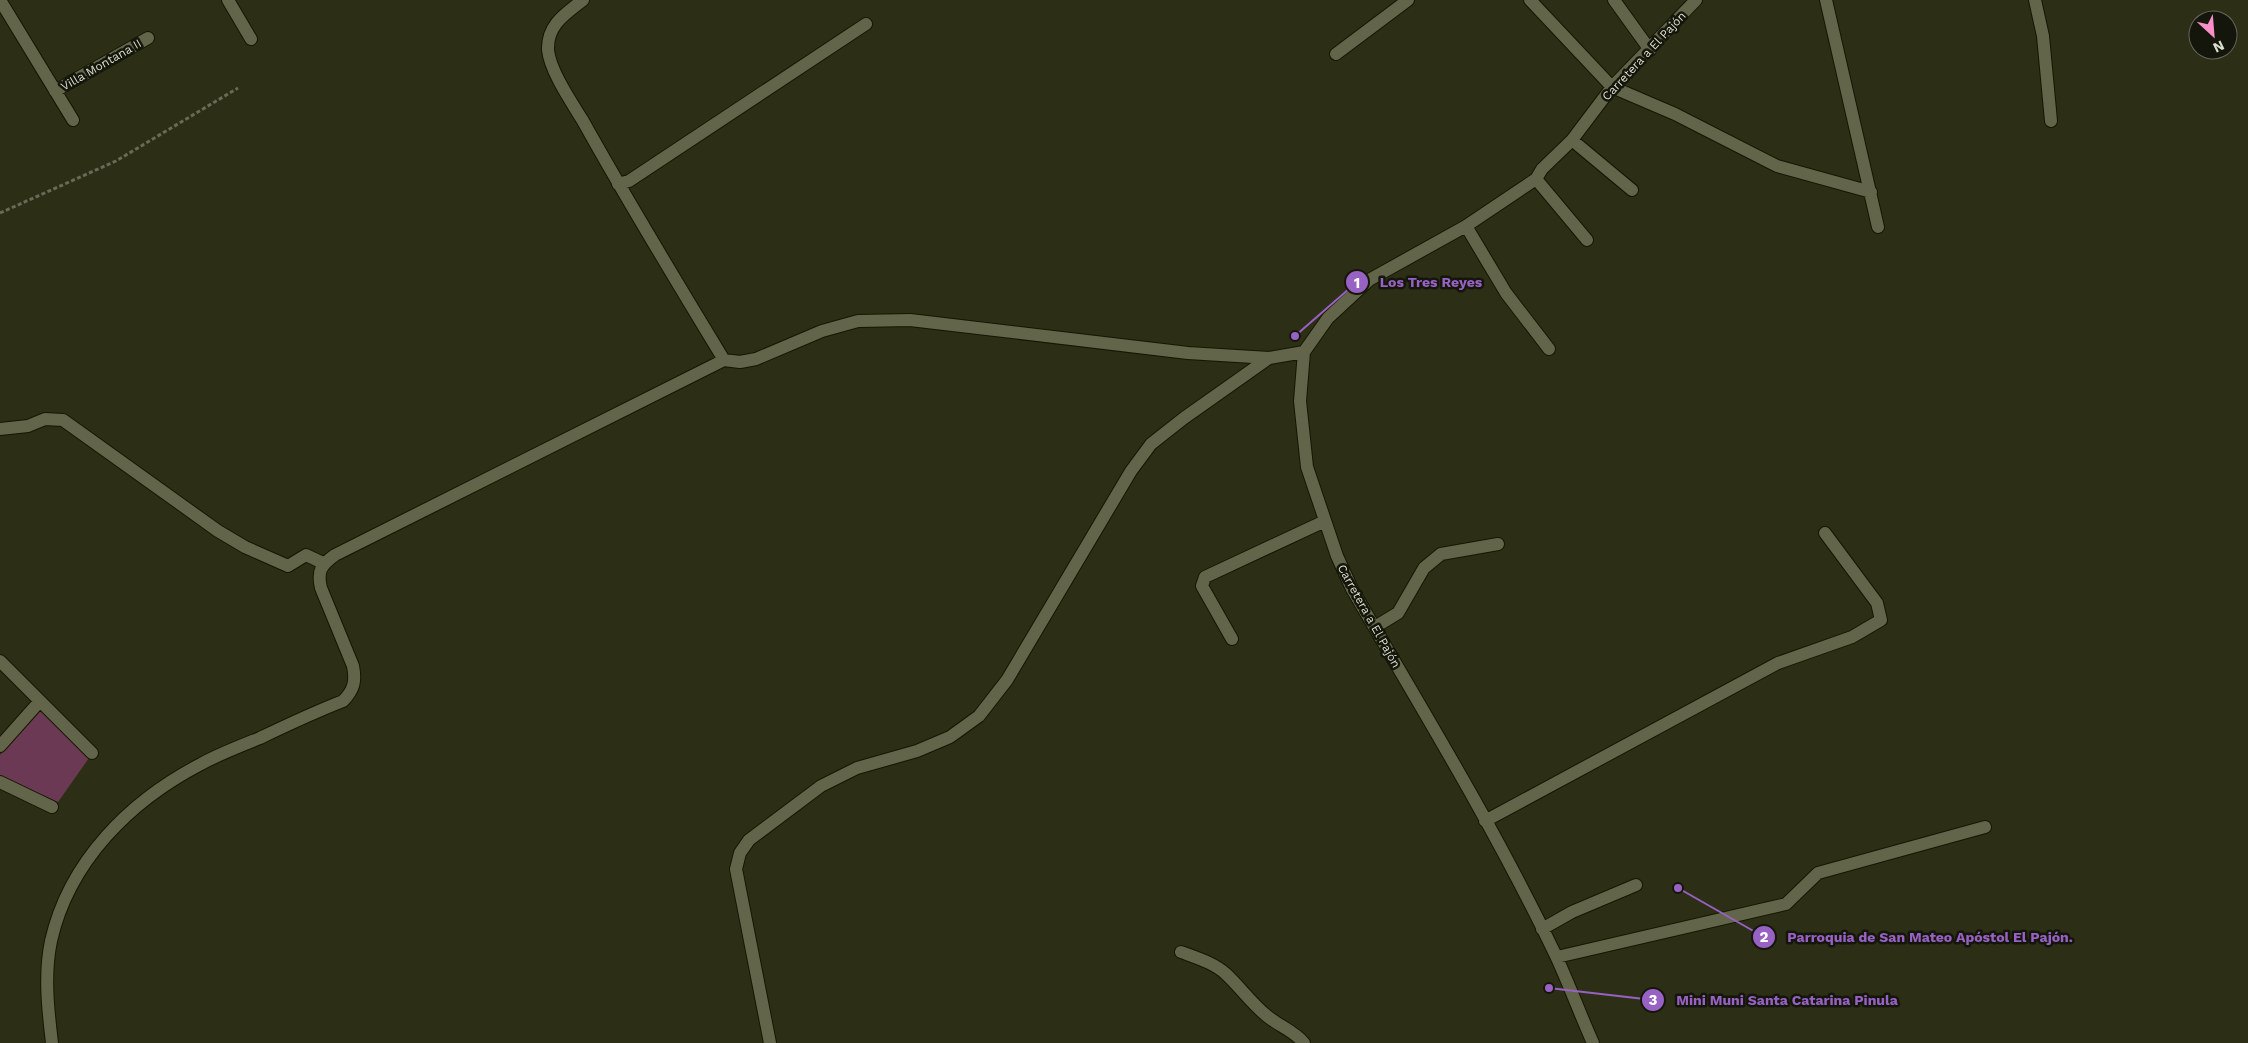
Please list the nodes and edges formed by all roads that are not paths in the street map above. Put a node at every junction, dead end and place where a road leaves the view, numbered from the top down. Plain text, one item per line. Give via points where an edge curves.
1 (0, 0) edge
2 (228, 0) edge
3 (583, 0) edge
4 (1408, 0) edge
5 (1530, 0) edge
6 (1614, 0) edge
7 (1696, 0) edge
8 (1826, 0) edge
9 (2035, 0) edge
10 (866, 24) dead end
11 (148, 38) dead end
12 (251, 39) dead end
13 (1650, 50) junction
14 (1336, 54) dead end
15 (1612, 87) junction
16 (55, 91) junction
17 (73, 120) dead end
18 (2052, 122) dead end
19 (1572, 140) junction
20 (1536, 178) junction
21 (618, 184) junction
22 (1632, 190) dead end
23 (1871, 192) junction
24 (1466, 226) junction
25 (1878, 228) dead end
26 (1586, 240) dead end
27 (1549, 349) dead end
28 (1304, 352) junction
29 (1269, 358) junction
30 (724, 360) junction
31 (0, 429) edge
32 (1325, 521) junction
33 (1825, 533) dead end
34 (1498, 544) dead end
35 (323, 563) junction
36 (1375, 628) junction
37 (1232, 639) dead end
38 (0, 661) edge
39 (40, 701) junction
40 (0, 746) edge
41 (92, 752) dead end
42 (0, 782) edge
43 (52, 807) dead end
44 (1486, 821) junction
45 (1985, 827) dead end
46 (1636, 885) dead end
47 (1542, 929) junction
48 (1181, 952) dead end
49 (1557, 958) junction
50 (52, 1043) edge
51 (770, 1043) edge
52 (1304, 1043) edge
53 (1593, 1043) edge

1 - 16 street, Villa Montana II
2 - 12 street
3 - 21 street via 550,30 548,51 556,73
4 - 14 street
5 - 15 street
6 - 13 street
7 - 13 street, Carretera a El Pajón
8 - 23 street
9 - 18 street via 2043,36
10 - 21 street via 629,181
11 - 16 street, Villa Montana II
13 - 15 street, Carretera a El Pajón
15 - 19 street, Carretera a El Pajón
15 - 23 street via 1675,114 1777,166
16 - 17 street, Villa Montana II
19 - 20 street, Carretera a El Pajón
19 - 22 street
20 - 24 street, Carretera a El Pajón
20 - 26 street
21 - 30 street
23 - 25 street
24 - 27 street via 1506,293
24 - 28 street, Carretera a El Pajón via 1369,280 1328,318
28 - 29 street
28 - 32 street, Carretera a El Pajón via 1300,401 1302,433 1307,467
29 - 30 street via 1188,353 910,320 858,322 822,331 756,359
29 - 51 street via 1151,444 1131,470 1007,680 979,716 950,737 917,752 857,768 821,786 749,840 740,853 736,869
30 - 35 street
31 - 35 street via 28,426 46,419 63,420 245,547 288,566 306,555
32 - 36 street, Carretera a El Pajón via 1337,556
32 - 37 street via 1205,577 1202,586
33 - 44 street via 1878,603 1881,620 1852,637 1778,663
34 - 36 street via 1440,554 1424,568 1398,614
35 - 50 street via 319,577 321,588 353,666 354,686 343,701 201,764 138,804 106,838 80,869 62,902 51,942 47,984
36 - 44 street, Carretera a El Pajón
38 - 39 street
39 - 40 street
39 - 41 street
42 - 43 street
44 - 47 street, Carretera a El Pajón
45 - 49 street via 1818,874 1786,904
46 - 47 street via 1572,912
47 - 49 street, Carretera a El Pajón
48 - 52 street via 1208,962 1226,974 1268,1017
49 - 53 street, Carretera a El Pajón

